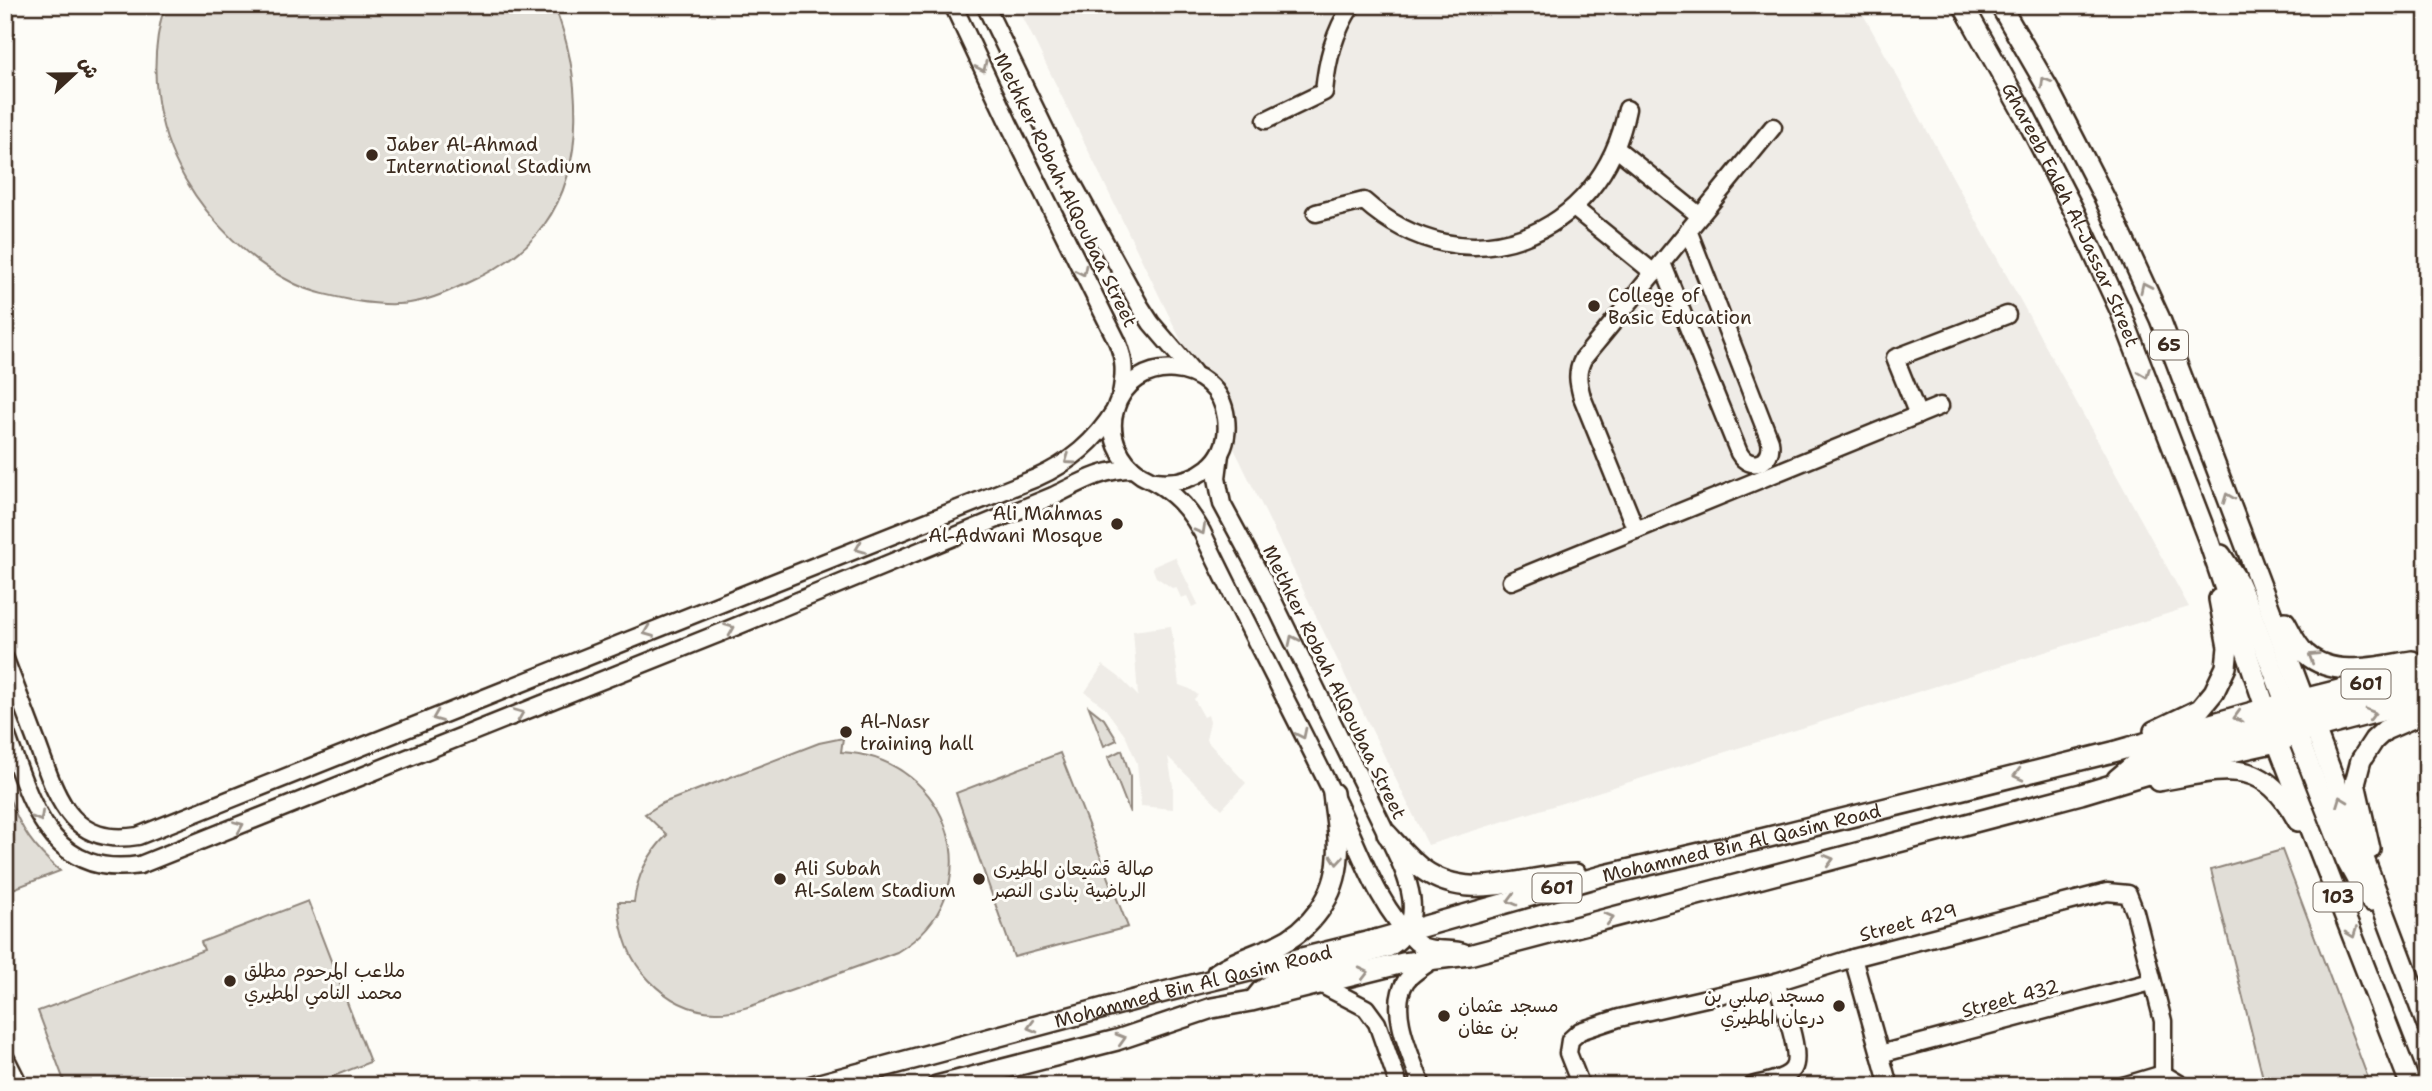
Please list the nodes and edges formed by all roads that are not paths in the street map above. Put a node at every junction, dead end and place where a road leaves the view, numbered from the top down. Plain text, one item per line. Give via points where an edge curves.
1 (953, 5) edge
2 (985, 5) edge
3 (1352, 5) edge
4 (1963, 5) edge
5 (2000, 5) edge
6 (1627, 109) dead end
7 (1266, 120) dead end
8 (1773, 127) dead end
9 (1617, 149) junction
10 (1574, 208) junction
11 (1316, 213) dead end
12 (1700, 216) junction
13 (1688, 230) junction
14 (1658, 268) junction
15 (2007, 315) dead end
16 (1195, 374) junction
17 (1117, 403) junction
18 (1940, 406) dead end
19 (1918, 415) junction
20 (1220, 452) junction
21 (1133, 469) junction
22 (1767, 469) junction
23 (1155, 481) junction
24 (1636, 530) junction
25 (2241, 532) junction
26 (2208, 540) junction
27 (1511, 581) dead end
28 (5, 659) edge
29 (2427, 660) edge
30 (570, 664) junction
31 (2427, 668) edge
32 (2427, 681) edge
33 (581, 689) junction
34 (2427, 699) edge
35 (2427, 712) edge
36 (2292, 720) junction
37 (5, 731) edge
38 (2113, 752) junction
39 (2427, 777) edge
40 (273, 783) junction
41 (1333, 793) junction
42 (2427, 793) edge
43 (2081, 794) junction
44 (1387, 834) junction
45 (178, 852) junction
46 (1605, 875) junction
47 (2334, 887) junction
48 (2385, 918) junction
49 (1405, 930) junction
50 (1469, 955) junction
51 (1853, 958) junction
52 (1431, 961) junction
53 (1204, 982) junction
54 (1776, 982) junction
55 (2151, 982) junction
56 (1320, 984) junction
57 (1251, 1001) junction
58 (1398, 1014) junction
59 (2426, 1022) edge
60 (1377, 1023) junction
61 (1880, 1054) junction
62 (5, 1060) edge
63 (2163, 1074) junction
64 (18, 1086) edge
65 (812, 1086) edge
66 (937, 1086) edge
67 (1399, 1086) edge
68 (1422, 1086) edge
69 (1581, 1086) edge
70 (1752, 1086) edge
71 (1889, 1086) edge
72 (2123, 1086) edge
73 (2183, 1086) edge
74 (2411, 1086) edge

1 -> 17 street, Methker Robah AlQoubaa Street via 1117,341 1125,373
2 - 16 street, Methker Robah AlQoubaa Street via 1062,164 1140,306
3 - 7 street via 1333,41 1324,92
4 -> 26 main road, Ghareeb Faleh Al-Jassar Street / 65 via 2074,211 2120,310
25 -> 5 main road, Ghareeb Faleh Al-Jassar Street / 65 via 2160,319 2049,88
6 - 9 street
8 - 12 street
9 - 10 street via 1606,171
9 - 12 street
10 - 11 street via 1522,238 1477,246 1411,233 1364,201
10 - 14 street
12 - 13 street
13 - 14 street
13 - 22 street via 1770,441
14 - 22 street via 1739,453 1749,464
14 - 24 street via 1583,359 1577,379
15 - 19 street via 1895,358
16 - 17 street via 1181,369 1153,370 1129,385
16 - 20 street via 1210,385 1226,416
17 - 21 street via 1112,426 1115,442
17 -> 30 street via 1094,439 1052,470
18 - 19 street
19 - 22 street
20 - 23 street via 1200,475 1186,481
44 -> 20 street, Methker Robah AlQoubaa Street via 1264,580 1222,504 1217,478
21 - 23 street
33 -> 21 street via 1039,502 1093,475
22 - 24 street
23 -> 41 street via 1187,508 1202,532
24 - 27 street
29 -> 25 main road via 2348,669 2306,654 2293,638
25 - 36 main road, Ghareeb Faleh Al-Jassar Street / 65
26 - 36 main road via 2237,580
26 - 38 main road via 2228,647 2226,667 2200,709
28 - 40 street via 55,793 69,815 89,830 113,838 138,836
30 - 33 street
30 -> 40 street
31 - 36 main road, Mohammed Bin Al Qasim Road / 601
32 - 36 main road
45 -> 33 street
36 -> 34 main road, Mohammed Bin Al Qasim Road / 601
35 - 48 main road via 2385,730 2374,740 2361,760 2356,783
36 -> 38 main road, Mohammed Bin Al Qasim Road / 601
36 - 43 main road, Mohammed Bin Al Qasim Road / 601 via 2190,761
36 - 47 main road, 103
48 -> 36 main road via 2346,860
37 -> 45 street via 37,814 62,847 91,863 116,867 140,866
38 -> 46 main road, Mohammed Bin Al Qasim Road / 601
39 - 42 street
40 - 45 street via 259,796 176,832 172,839
41 - 49 street via 1382,897
41 -> 53 main road via 1338,858 1319,911 1292,937 1236,961
43 - 47 main road via 2231,769 2253,775 2270,783 2287,802
50 -> 43 main road, Mohammed Bin Al Qasim Road / 601
44 - 46 main road via 1421,869 1464,887 1569,874
44 - 49 street, Methker Robah AlQoubaa Street via 1411,897 1412,914
46 -> 49 main road, Mohammed Bin Al Qasim Road / 601
47 -> 74 main road, 103
48 - 59 main road, 103
49 - 50 street via 1424,947
49 - 53 main road, Mohammed Bin Al Qasim Road / 601
49 - 57 street via 1389,948 1271,983
50 - 52 main road, Mohammed Bin Al Qasim Road / 601
51 - 54 street, Street 429
51 - 55 street, Street 429 via 2107,892 2128,894
51 - 61 street
56 -> 52 main road, Mohammed Bin Al Qasim Road / 601 via 1403,962
52 - 58 street via 1406,982
53 -> 65 main road, Mohammed Bin Al Qasim Road / 601
54 - 69 street, Street 429 via 1580,1031 1570,1040 1568,1053
54 - 70 street via 1797,1054 1794,1069 1782,1078
55 - 61 street, Street 432
55 - 63 street, Street 429 via 2163,1021
56 - 57 main road, Mohammed Bin Al Qasim Road / 601
56 - 60 street via 1355,1000
66 -> 57 main road, Mohammed Bin Al Qasim Road / 601
58 - 60 street via 1384,1010
58 - 68 street
60 - 67 street
61 - 71 street
62 - 64 main road
63 - 72 street
63 - 73 street

